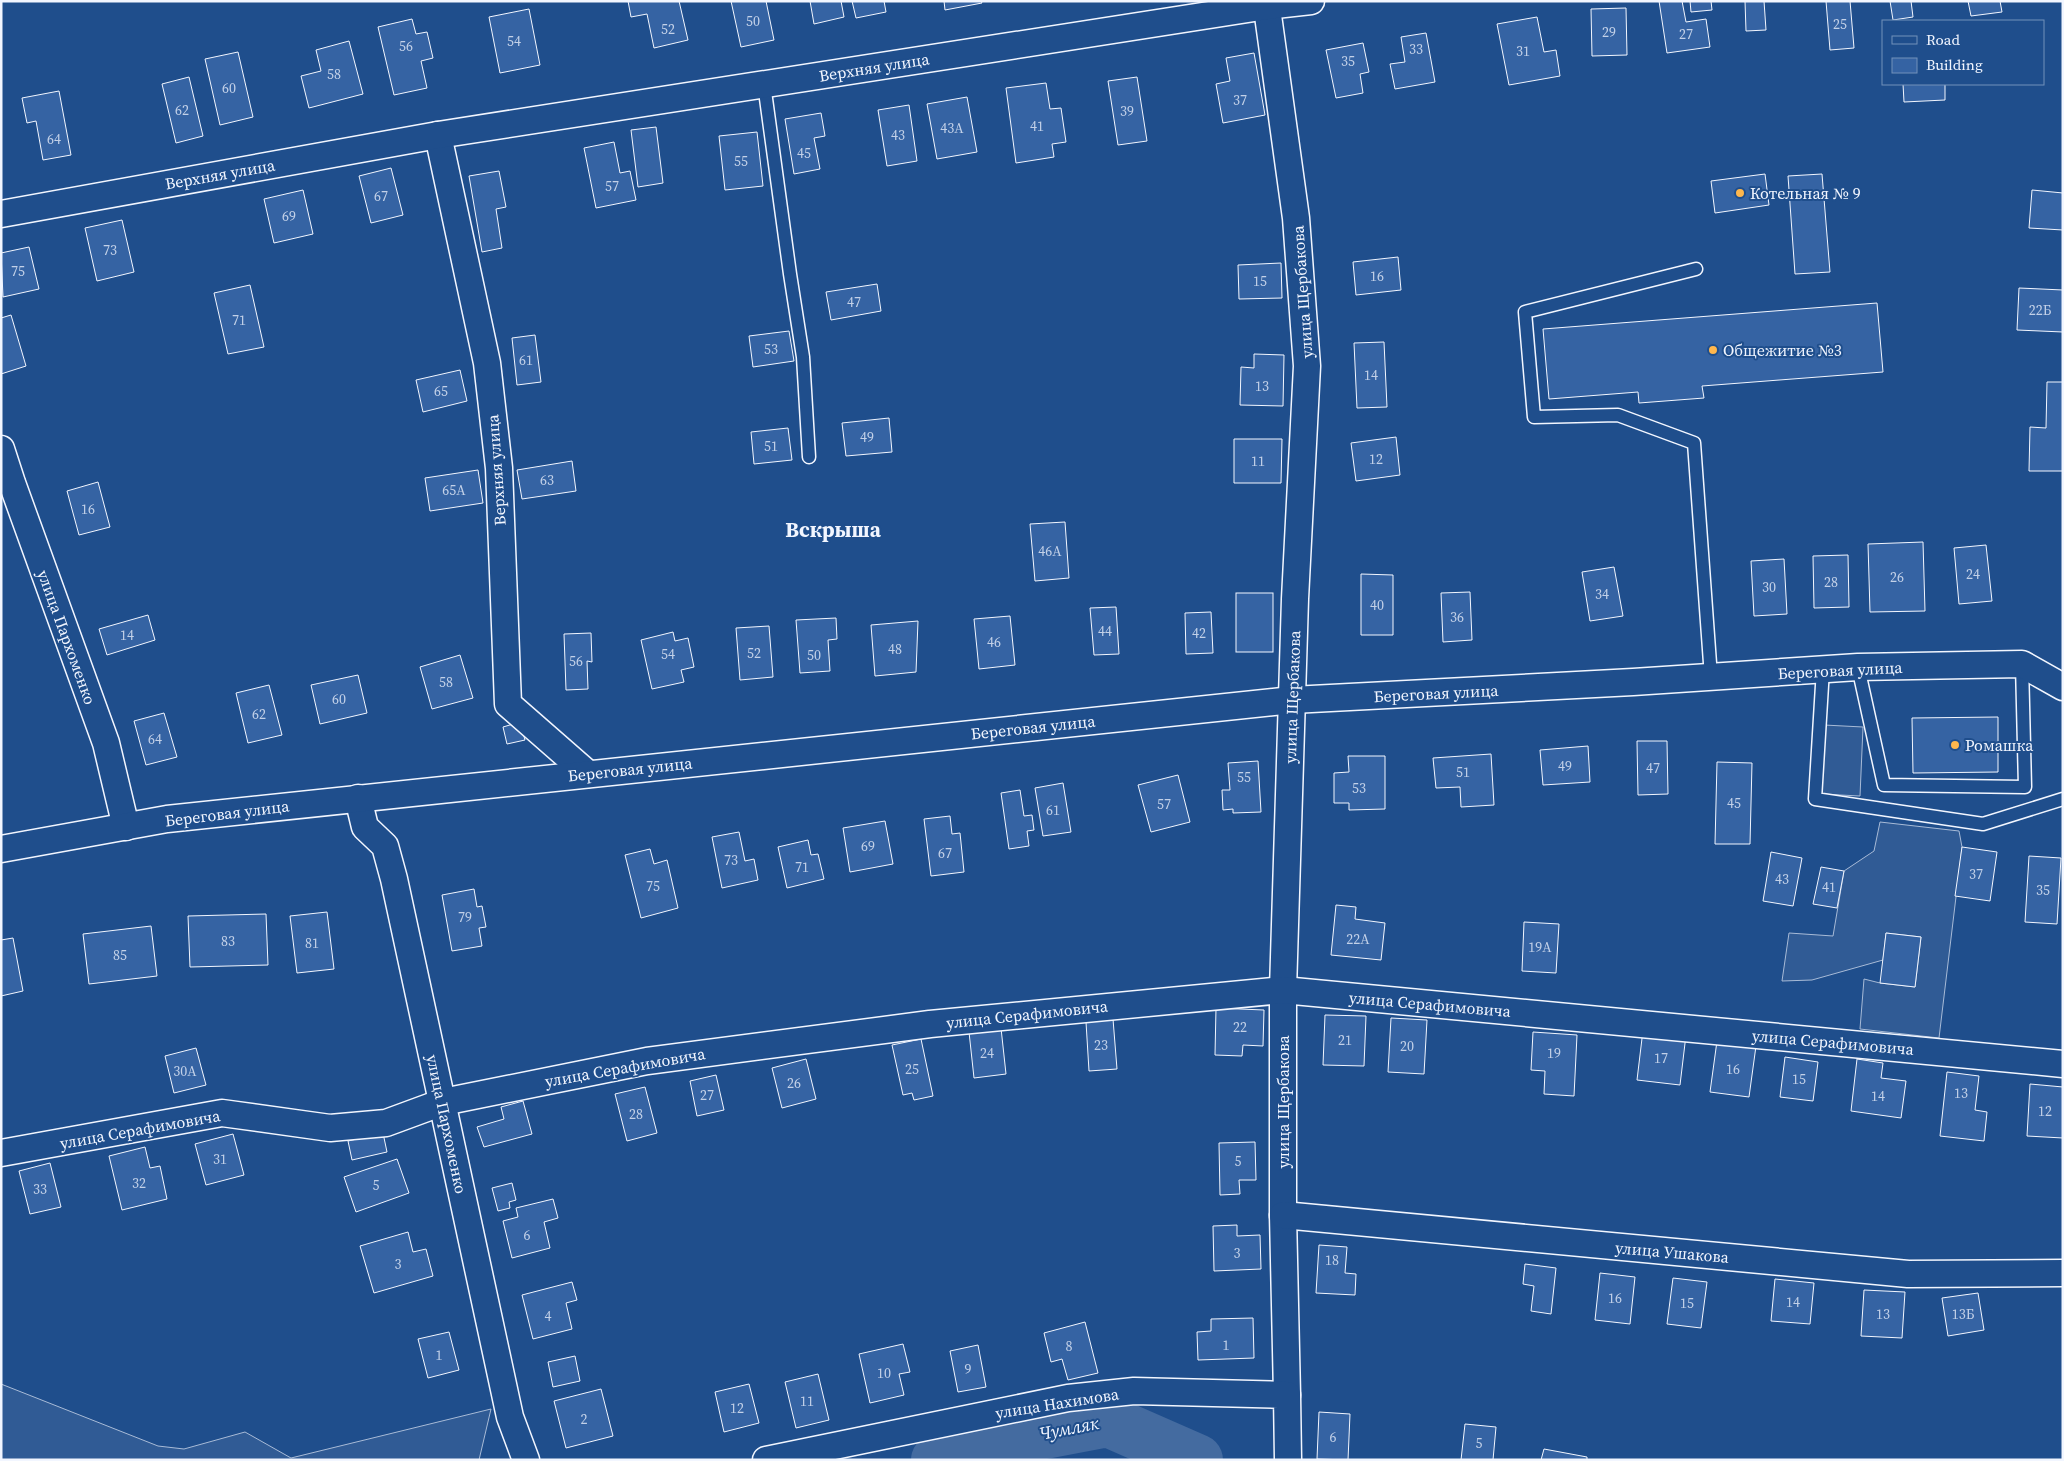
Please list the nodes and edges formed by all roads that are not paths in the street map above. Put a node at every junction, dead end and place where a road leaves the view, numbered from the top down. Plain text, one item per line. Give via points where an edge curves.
1 (1311, 1) edge
2 (1266, 4) edge
3 (764, 84) junction
4 (438, 135) junction
5 (1, 214) edge
6 (1696, 270) dead end
7 (1, 449) edge
8 (808, 457) dead end
9 (2022, 664) junction
10 (1858, 667) junction
11 (1823, 669) junction
12 (1711, 677) junction
13 (2062, 684) edge
14 (1292, 700) junction
15 (588, 774) junction
16 (358, 798) junction
17 (2063, 799) edge
18 (126, 826) junction
19 (1, 849) edge
20 (1283, 990) junction
21 (2063, 1064) edge
22 (443, 1102) junction
23 (1, 1153) edge
24 (1283, 1215) junction
25 (2063, 1273) edge
26 (1287, 1395) junction
27 (526, 1458) edge
28 (766, 1460) edge
29 (1288, 1460) edge

1 - 2 street, Верхняя улица
2 - 3 street, Верхняя улица
2 - 14 street, улица Щербакова via 1296,218 1307,366
3 - 4 street, Верхняя улица
3 - 8 lane via 803,357
4 - 5 street, Верхняя улица
4 - 15 street, Верхняя улица via 487,363 499,468 508,704
6 - 12 lane via 1525,312 1534,417 1618,415 1694,443
7 - 18 street, улица Пархоменко via 106,743
9 - 10 street, Береговая улица
9 - 10 lane via 2025,787 1884,785
9 - 13 street
10 - 11 street, Береговая улица
11 - 12 street, Береговая улица
11 - 17 lane via 1815,799 1983,824
12 - 14 street, Береговая улица
14 - 15 street, Береговая улица
14 - 20 street, улица Щербакова
15 - 16 street, Береговая улица
16 - 18 street, Береговая улица
16 - 22 street, улица Пархоменко via 365,826 385,846
18 - 19 street, Береговая улица
20 - 21 street, улица Серафимовича
20 - 22 street, улица Серафимовича via 930,1024 666,1058
20 - 24 street, улица Щербакова
22 - 23 street, улица Серафимовича via 386,1123 330,1128 222,1113
22 - 27 street, улица Пархоменко via 510,1417
24 - 25 street, улица Ушакова via 1908,1274
24 - 26 street, улица Щербакова
26 - 28 street, улица Нахимова via 1134,1391 1068,1398
26 - 29 street

